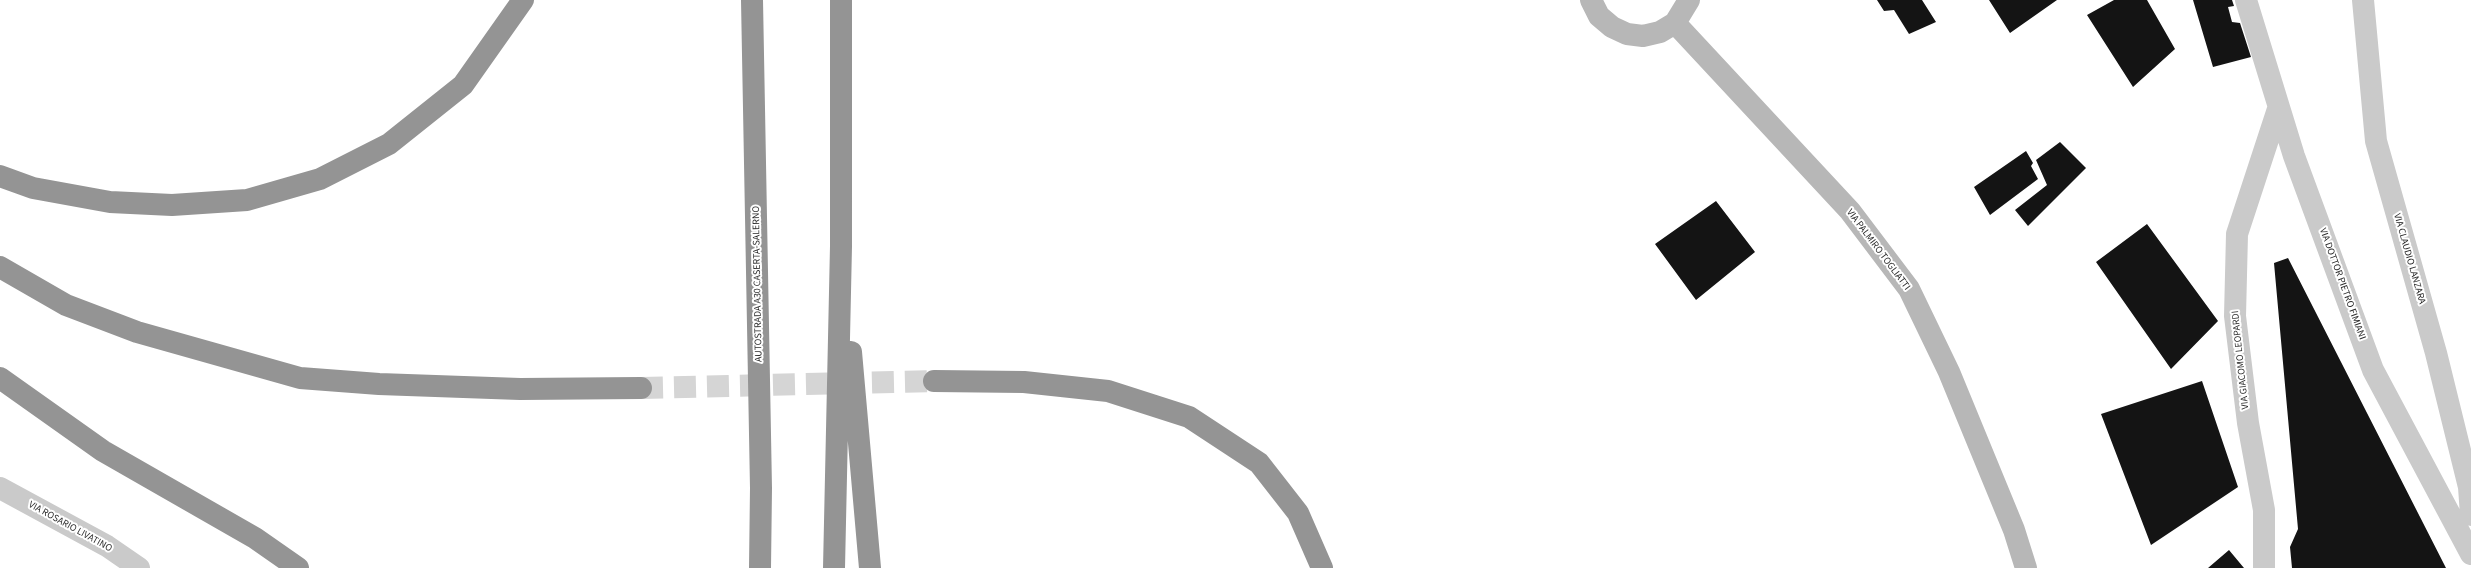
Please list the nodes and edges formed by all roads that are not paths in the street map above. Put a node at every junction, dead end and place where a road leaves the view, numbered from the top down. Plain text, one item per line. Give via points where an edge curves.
1 (523, 0) edge
2 (752, 0) edge
3 (841, 0) edge
4 (1591, 0) edge
5 (1689, 0) edge
6 (2246, 0) edge
7 (2362, 0) edge
8 (1674, 23) junction
9 (2278, 109) junction
10 (0, 176) edge
11 (841, 246) junction
12 (0, 267) edge
13 (0, 378) edge
14 (934, 381) tunnel mouth
15 (642, 388) tunnel mouth
16 (0, 488) edge
17 (2471, 515) edge
18 (2471, 554) edge
19 (139, 568) edge
20 (298, 568) edge
21 (760, 568) edge
22 (834, 568) edge
23 (870, 568) edge
24 (1322, 568) edge
25 (2026, 568) edge
26 (2264, 568) edge

1 - 10 highway via 463,85 389,144 320,179 247,200 172,205 110,202 33,188
2 - 21 highway, AUTOSTRADA A30 CASERTA-SALERNO
3 - 11 highway
4 - 8 main road via 1600,16 1612,27 1627,34 1649,35 1660,32
5 - 8 main road
6 - 9 street, VIA DOTTOR PIETRO FIMIANI
7 - 17 street, VIA CLAUDIO LANZARA via 2376,141 2438,361 2469,487
8 - 25 main road, VIA PALMIRO TOGLIATTI via 1850,211 1909,289 1949,372 2014,530
9 - 18 street, VIA DOTTOR PIETRO FIMIANI via 2373,370
9 - 26 street, VIA GIACOMO LEOPARDI via 2237,234 2235,316 2248,423 2264,510
11 - 22 highway
11 - 23 highway
12 - 15 highway via 66,305 137,332 300,378 379,384 512,388
13 - 20 highway via 103,451 255,538
14 - 24 highway via 1024,382 1108,392 1189,417 1259,463 1298,513
16 - 19 street, VIA ROSARIO LIVATINO via 107,546

